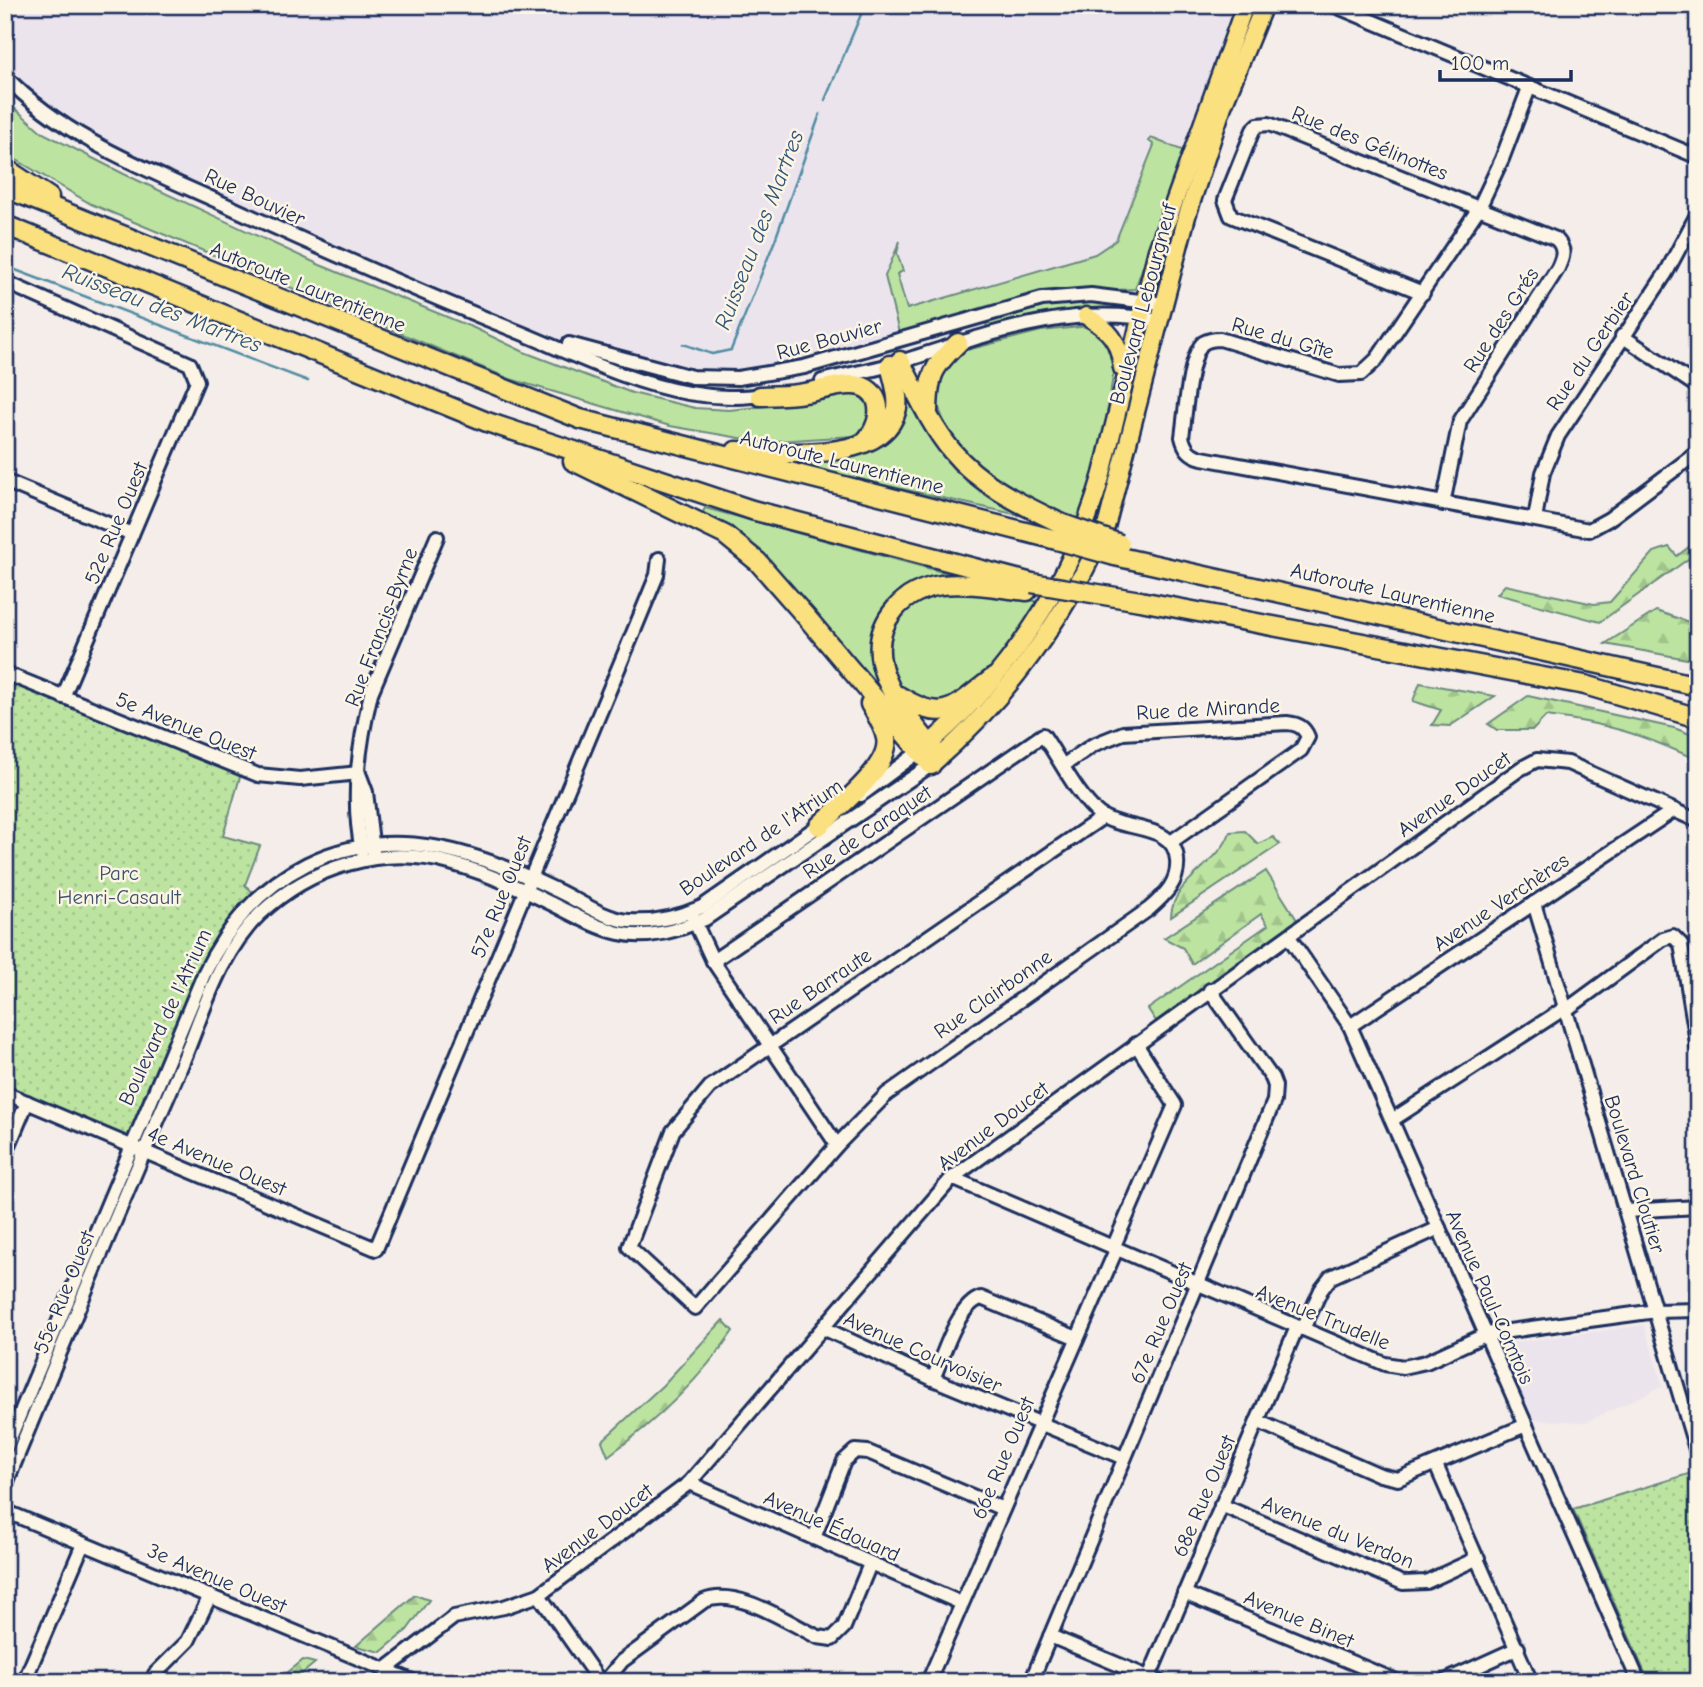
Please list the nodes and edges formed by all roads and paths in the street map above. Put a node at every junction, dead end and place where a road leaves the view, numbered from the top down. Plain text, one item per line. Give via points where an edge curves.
1 (1245, 5) edge
2 (1264, 5) edge
3 (1333, 5) edge
4 (5, 76) edge
5 (1529, 88) junction
6 (1698, 157) edge
7 (5, 169) edge
8 (5, 188) edge
9 (1479, 208) junction
10 (1698, 213) edge
11 (84, 220) junction
12 (5, 225) edge
13 (5, 282) edge
14 (1423, 293) junction
15 (1143, 300) junction
16 (1164, 304) junction
17 (1086, 316) junction
18 (1139, 317) junction
19 (1159, 321) junction
20 (505, 326) junction
21 (1622, 336) junction
22 (888, 343) junction
23 (958, 344) junction
24 (895, 363) junction
25 (1123, 380) junction
26 (1698, 387) edge
27 (760, 396) junction
28 (928, 415) junction
29 (487, 422) junction
30 (861, 446) junction
31 (702, 449) junction
32 (1698, 452) edge
33 (5, 481) edge
34 (1443, 504) junction
35 (1535, 519) junction
36 (1057, 531) junction
37 (132, 534) junction
38 (437, 537) dead end
39 (659, 559) dead end
40 (1070, 561) joint
41 (1031, 587) junction
42 (1063, 612) joint
43 (846, 665) junction
44 (5, 673) edge
45 (993, 678) junction
46 (1698, 686) edge
47 (892, 692) junction
48 (63, 697) junction
49 (1694, 717) edge
50 (930, 754) junction
51 (1064, 765) junction
52 (359, 773) junction
53 (1674, 810) junction
54 (1103, 817) junction
55 (1698, 821) edge
56 (819, 826) junction
57 (1171, 842) junction
58 (367, 844) junction
59 (369, 860) junction
60 (529, 877) junction
61 (525, 890) junction
62 (1534, 903) junction
63 (693, 917) junction
64 (1289, 937) junction
65 (713, 961) junction
66 (1210, 990) junction
67 (1565, 1009) junction
68 (1350, 1026) junction
69 (1136, 1044) junction
70 (767, 1045) junction
71 (1698, 1048) edge
72 (5, 1093) edge
73 (27, 1102) junction
74 (1392, 1120) junction
75 (836, 1144) junction
76 (136, 1148) junction
77 (5, 1155) edge
78 (952, 1178) junction
79 (1698, 1207) edge
80 (1626, 1211) junction
81 (1439, 1228) junction
82 (376, 1248) joint
83 (1115, 1249) junction
84 (1198, 1285) junction
85 (695, 1308) joint
86 (1698, 1310) edge
87 (1656, 1311) junction
88 (823, 1328) junction
89 (1300, 1328) junction
90 (1487, 1334) junction
91 (1077, 1338) junction
92 (933, 1379) junction
93 (1692, 1417) edge
94 (1257, 1420) junction
95 (1038, 1423) junction
96 (1526, 1425) junction
97 (5, 1450) edge
98 (1698, 1456) edge
99 (1124, 1458) junction
100 (1436, 1465) junction
101 (689, 1483) junction
102 (5, 1486) edge
103 (1221, 1505) junction
104 (1003, 1509) junction
105 (5, 1511) edge
106 (814, 1538) junction
107 (83, 1544) junction
108 (1478, 1558) junction
109 (870, 1563) junction
110 (1184, 1593) junction
111 (538, 1595) junction
112 (210, 1596) junction
113 (961, 1603) junction
114 (1050, 1636) junction
115 (1518, 1648) junction
116 (386, 1669) junction
117 (1152, 1680) edge
118 (24, 1682) edge
119 (152, 1682) edge
120 (415, 1682) edge
121 (602, 1682) edge
122 (928, 1682) edge
123 (1031, 1682) edge
124 (1399, 1682) edge
125 (1443, 1682) edge
126 (1531, 1682) edge
127 (1639, 1682) edge

1 - 15 main road, Boulevard Lebourgneuf via 1179,183
2 - 16 main road, Boulevard Lebourgneuf via 1223,106
3 - 5 street
4 - 20 street, Rue Bouvier via 27,99 74,132 318,248
5 - 6 street
5 - 9 street, Rue du Gîte
7 - 11 highway
8 - 11 highway, Autoroute Laurentienne
9 - 14 street, Rue du Gîte
9 - 14 street, Rue des Gélinottes via 1269,124 1253,130 1225,200 1231,216
9 - 34 street, Rue des Grés via 1556,239 1563,256 1460,421
10 - 21 street, Rue du Gerbier via 1666,273
11 - 31 highway, Autoroute Laurentienne via 580,419
12 - 29 highway
13 - 37 street, 52e Rue Ouest via 190,363 197,381
14 - 34 street, Rue du Gîte via 1377,359 1361,374 1339,375 1220,339 1203,343 1194,359 1182,437 1194,456
15 - 16 street, Rue Bouvier
15 - 18 main road, Boulevard Lebourgneuf
15 - 22 street, Rue Bouvier via 1091,295 1042,299
16 - 19 main road, Boulevard Lebourgneuf
17 - 18 street, Rue Bouvier
17 - 23 street, Rue Bouvier via 1042,321
17 - 25 main road via 1114,336
18 - 19 street, Rue Bouvier
18 - 25 main road, Boulevard Lebourgneuf
19 - 42 main road, Boulevard Lebourgneuf via 1106,527
20 - 22 street, Rue Bouvier via 646,367 703,378 771,374
20 - 27 street, Rue Bouvier via 635,378 675,389
21 - 26 street
21 - 35 street, Rue du Gerbier via 1548,454
22 - 24 street
23 - 24 street, Rue Bouvier
23 - 28 highway via 930,376
24 - 27 street, Rue Bouvier
24 - 28 highway
24 - 30 highway via 897,408 882,434
25 - 40 main road, Boulevard Lebourgneuf via 1093,509
27 - 30 highway via 853,385 867,389 880,407 880,417
28 - 36 highway via 964,464
29 - 41 highway via 752,510
29 - 43 highway via 725,534 758,562
30 - 31 highway via 800,453
31 - 36 highway, Autoroute Laurentienne
32 - 35 street, Rue du Gîte via 1599,526 1579,529
33 - 37 street
34 - 35 street, Rue du Gîte
36 - 46 highway, Autoroute Laurentienne, bridge via 1180,569
37 - 48 street, 52e Rue Ouest
38 - 52 street, Rue Francis-Byrne via 371,693
39 - 60 street, 57e Rue Ouest via 657,575
40 - 45 main road, Boulevard de l'Atrium via 1034,624
41 - 47 highway via 948,585 926,588 902,601 884,626 878,654
41 - 49 highway, bridge via 1135,601 1586,685
42 - 50 main road, Boulevard de l'Atrium via 1010,686
43 - 50 highway
43 - 56 highway via 879,718 887,739 885,754 876,769
44 - 48 street, 5e Avenue Ouest
45 - 47 highway via 942,712 918,708
45 - 50 main road, Boulevard de l'Atrium
47 - 50 highway
48 - 52 street, 5e Avenue Ouest via 258,775 300,779
50 - 56 street, Boulevard de l'Atrium
50 - 63 street, Boulevard de l'Atrium
51 - 54 street
51 - 57 street, Rue de Mirande via 1093,745 1123,733 1287,723 1306,731 1301,750
51 - 65 street, Rue de Caraquet via 1043,735
52 - 58 street, Rue Francis-Byrne via 355,796
53 - 55 street, Avenue Doucet
53 - 62 street, Avenue Verchères
53 - 64 street, Avenue Doucet via 1568,763 1537,760
54 - 57 street via 1155,832
54 - 70 street, Rue Barraute
56 - 63 street, Boulevard de l'Atrium
57 - 75 street, Rue Clairbonne via 1178,868 1164,896 912,1074
58 - 59 street, Rue Francis-Byrne
58 - 60 street, Boulevard de l'Atrium via 408,842 450,848
58 - 76 street, Boulevard de l'Atrium via 322,856 287,874 234,920 204,974
59 - 61 street, Boulevard de l'Atrium via 402,857 448,862
59 - 76 street, Boulevard de l'Atrium via 337,867 294,887 243,933
60 - 61 street, 57e Rue Ouest
60 - 63 street, Boulevard de l'Atrium via 627,922
61 - 63 street, Boulevard de l'Atrium via 621,933 666,933
61 - 82 street, 57e Rue Ouest
62 - 67 street, Boulevard Cloutier
62 - 68 street, Avenue Verchères
63 - 65 street
64 - 66 street, Avenue Doucet
64 - 68 street, Avenue Paul-Comtois
65 - 70 street
66 - 69 street, Avenue Doucet
66 - 84 street, 67e Rue Ouest via 1272,1078 1276,1093
67 - 71 street via 1673,936 1681,944
67 - 74 street
67 - 80 street, Boulevard Cloutier
68 - 74 street, Avenue Paul-Comtois
69 - 78 street, Avenue Doucet
69 - 83 street, 66e Rue Ouest via 1175,1105
70 - 75 street
70 - 85 street, Rue Barraute via 710,1087 673,1131 629,1247
72 - 73 street, 4e Avenue Ouest
73 - 76 street, 4e Avenue Ouest
73 - 77 street
74 - 81 street, Avenue Paul-Comtois
75 - 85 street, Rue Clairbonne
76 - 82 street, 4e Avenue Ouest
76 - 97 street, 55e Rue Ouest
76 - 102 street, 55e Rue Ouest
78 - 83 street, Avenue Trudelle
78 - 88 street, Avenue Doucet
79 - 80 street
80 - 87 street, Boulevard Cloutier
81 - 89 street, 68e Rue Ouest via 1331,1277
81 - 90 street, Avenue Paul-Comtois
83 - 84 street, Avenue Trudelle
83 - 91 street, 66e Rue Ouest
84 - 89 street, Avenue Trudelle
84 - 99 street, 67e Rue Ouest
86 - 87 street, Avenue Trudelle
87 - 90 street, Avenue Trudelle
87 - 93 street, Boulevard Cloutier
88 - 92 street, Avenue Courvoisier
88 - 101 street, Avenue Doucet
89 - 90 street, Avenue Trudelle via 1370,1359 1403,1367 1426,1362
89 - 94 street, 68e Rue Ouest
90 - 96 street, Avenue Paul-Comtois
91 - 92 street via 981,1298 962,1312
91 - 95 street, 66e Rue Ouest
92 - 95 street, Avenue Courvoisier
93 - 98 street, Boulevard Cloutier
94 - 100 street via 1390,1478 1406,1478
94 - 103 street, 68e Rue Ouest
95 - 99 street, Avenue Courvoisier
95 - 104 street, 66e Rue Ouest
96 - 100 street
96 - 127 street, Avenue Paul-Comtois
99 - 114 street, 67e Rue Ouest
100 - 108 street
101 - 106 street, Avenue Édouard
101 - 111 street, Avenue Doucet
103 - 108 street, Avenue du Verdon via 1403,1583 1426,1582
103 - 110 street, 68e Rue Ouest
104 - 106 street via 868,1452 855,1451 844,1461
104 - 113 street, 66e Rue Ouest
105 - 107 street, 3e Avenue Ouest
106 - 109 street, Avenue Édouard
107 - 112 street, 3e Avenue Ouest
107 - 118 street
108 - 115 street
109 - 113 street, Avenue Édouard
109 - 121 street via 844,1627 832,1639 818,1637 736,1598 715,1596 622,1661
110 - 117 street, 68e Rue Ouest
110 - 124 street, Avenue Binet
111 - 116 street, Avenue Doucet via 454,1617
111 - 121 street
112 - 116 street, 3e Avenue Ouest
112 - 119 street via 188,1641
113 - 122 street, 66e Rue Ouest
114 - 117 street
114 - 123 street, 67e Rue Ouest
115 - 125 street
115 - 126 street
116 - 120 street, 3e Avenue Ouest

